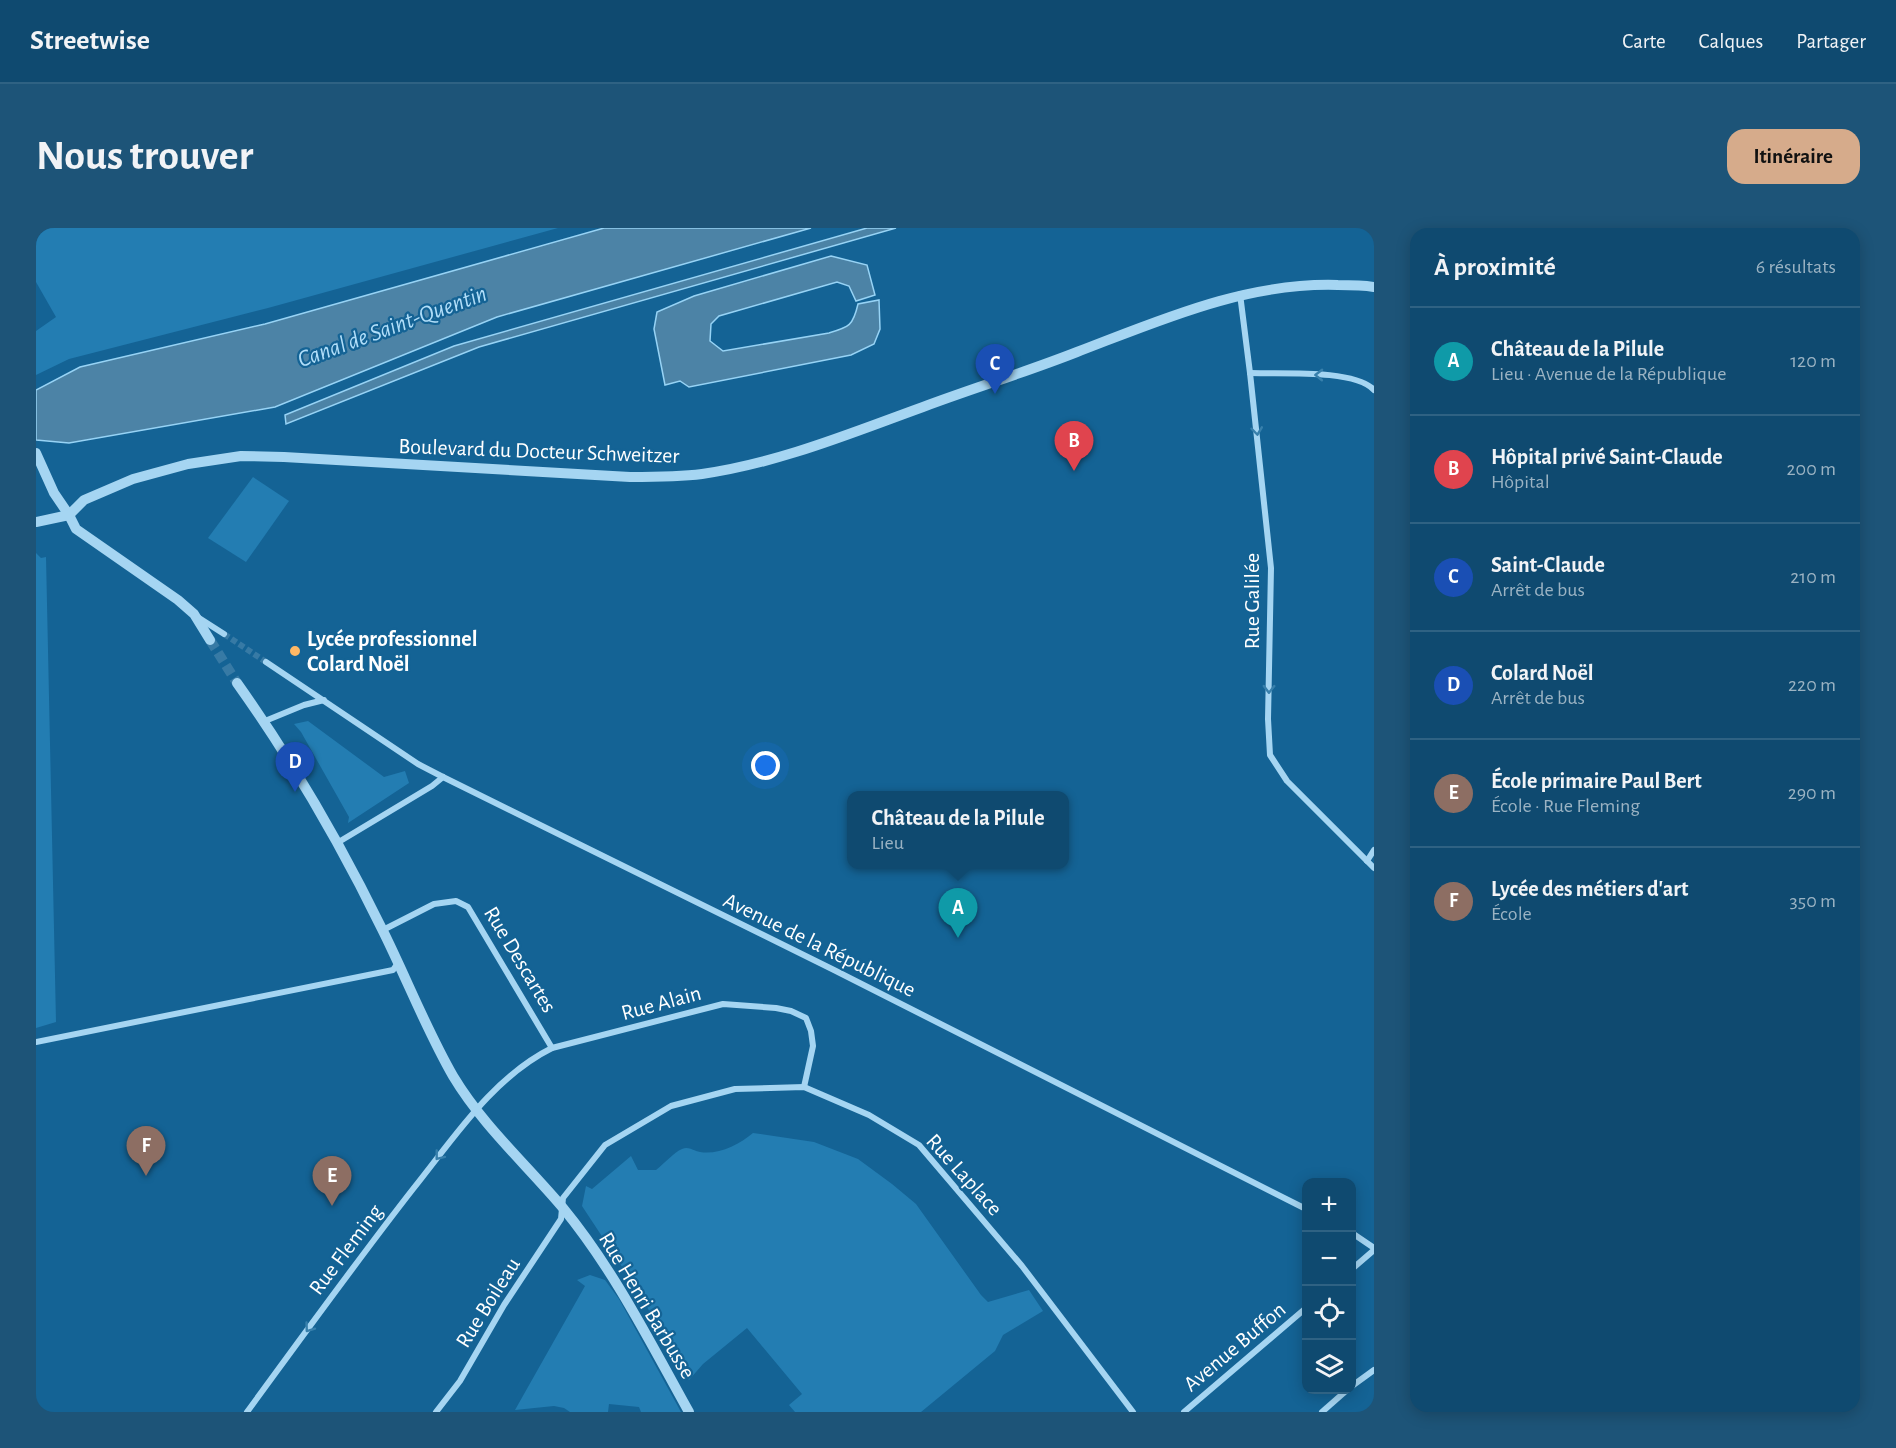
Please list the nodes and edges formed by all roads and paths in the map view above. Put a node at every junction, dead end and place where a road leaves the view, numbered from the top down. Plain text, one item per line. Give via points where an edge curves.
1 (1374, 287) edge
2 (1240, 294) junction
3 (1250, 373) junction
4 (1374, 390) edge
5 (38, 458) edge
6 (69, 515) junction
7 (36, 522) edge
8 (194, 614) junction
9 (224, 634) tunnel mouth
10 (210, 640) tunnel mouth
11 (266, 662) tunnel mouth
12 (237, 683) tunnel mouth
13 (324, 700) junction
14 (265, 721) junction
15 (443, 777) junction
16 (337, 843) junction
17 (1374, 850) edge
18 (1366, 861) junction
19 (1374, 868) edge
20 (383, 930) junction
21 (398, 963) junction
22 (36, 1042) edge
23 (552, 1048) junction
24 (804, 1088) junction
25 (476, 1111) junction
26 (1302, 1207) edge
27 (562, 1208) junction
28 (1356, 1236) edge
29 (1374, 1249) edge
30 (1356, 1265) edge
31 (1302, 1311) edge
32 (1374, 1370) edge
33 (1356, 1383) edge
34 (1342, 1394) edge
35 (247, 1412) edge
36 (436, 1412) edge
37 (689, 1412) edge
38 (1133, 1412) edge
39 (1184, 1412) edge
40 (1322, 1412) edge

1 - 2 street, Boulevard du Docteur Schweitzer via 1317,284
2 - 3 street, Rue Galilée
2 - 6 street, Boulevard du Docteur Schweitzer via 847,434 766,461 721,471 630,477 241,456 188,464 134,479 84,500
4 -> 3 street via 1369,384 1340,375
3 -> 18 street, Rue Galilée via 1271,568 1270,755 1287,782
5 - 6 street
6 - 7 street
6 - 8 street via 76,529
8 - 9 street
8 - 10 street
11 - 13 street, Avenue de la République
12 - 14 street
13 - 14 street
13 - 15 street, Avenue de la République
14 - 16 street
15 - 16 street
15 - 26 street, Avenue de la République
16 - 20 street
17 - 18 street
18 - 19 street, Rue Galilée
20 - 21 street, Rue Henri Barbusse
20 - 23 street, Rue Descartes via 434,904 456,901 468,907
21 - 22 street via 393,970
21 - 25 street, Rue Henri Barbusse via 448,1065
23 - 24 street, Rue Alain via 723,1004 776,1008 806,1018 811,1031 813,1046
23 - 25 street, Rue Alain via 529,1060
24 - 27 street, Rue Laplace via 735,1089 671,1106 605,1146 563,1198
24 - 38 street, Rue Laplace via 869,1114 919,1145 1022,1266
25 - 27 street, Rue Henri Barbusse
25 -> 35 street, Rue Fleming via 373,1241
27 - 36 street, Rue Boileau via 561,1219 460,1381
27 - 37 street, Rue Henri Barbusse via 603,1261
28 - 29 street
29 - 30 street
31 - 39 street, Avenue Buffon
32 - 33 street
34 - 40 street

